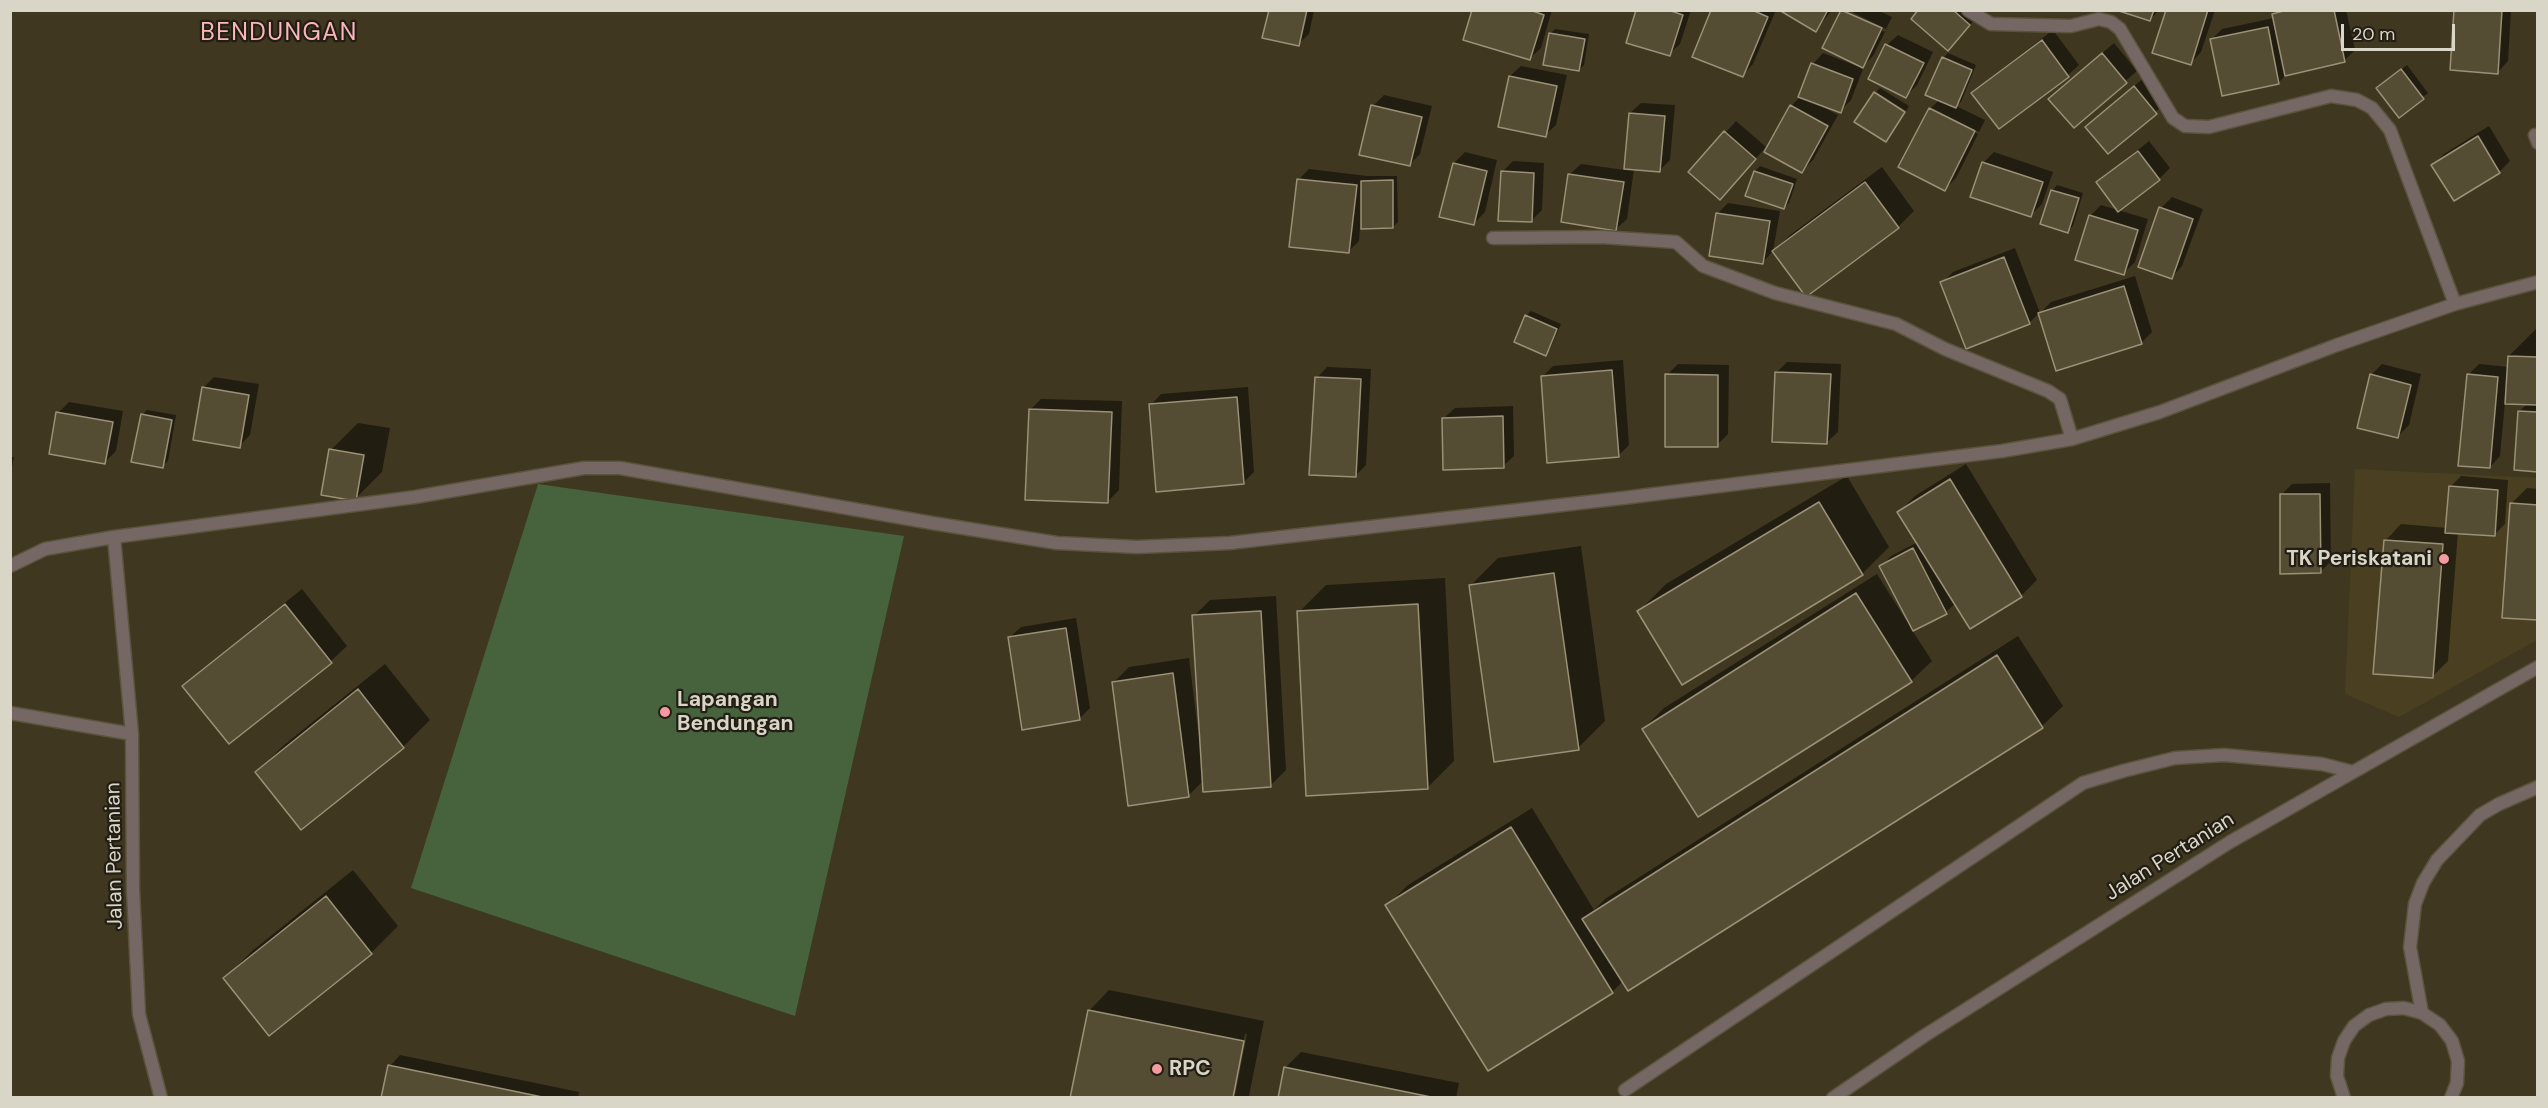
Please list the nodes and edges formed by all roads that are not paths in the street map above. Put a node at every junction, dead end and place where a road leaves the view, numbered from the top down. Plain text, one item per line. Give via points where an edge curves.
1 (1968, 10) edge
2 (1493, 238) dead end
3 (2538, 282) edge
4 (2455, 304) junction
5 (2072, 440) junction
6 (114, 537) junction
7 (10, 566) edge
8 (2538, 667) edge
9 (10, 713) edge
10 (132, 734) junction
11 (2353, 772) junction
12 (2538, 787) edge
13 (2422, 1013) junction
14 (1625, 1090) dead end
15 (160, 1098) edge
16 (1833, 1098) edge
17 (2344, 1098) edge
18 (2451, 1098) edge

1 - 4 street via 1991,24 2071,26 2099,19 2111,22 2120,29 2173,118 2185,126 2209,127 2331,96 2357,100 2372,108 2390,130
2 - 5 street via 1601,237 1676,242 1703,266 1775,293 1896,324 1945,349 2048,391 2060,399
3 - 4 street
4 - 5 street via 2160,412
5 - 6 street via 1635,496 1219,543 1137,547 1057,543 608,468 584,468 427,496
6 - 7 street via 45,549
6 - 10 street, Jalan Pertanian
8 - 11 street, Jalan Pertanian
9 - 10 street
10 - 15 street, Jalan Pertanian via 139,1014
11 - 14 street via 2322,764 2224,754 2175,758 2083,783
11 - 16 street, Jalan Pertanian via 2230,842
12 - 13 street via 2480,815 2437,860 2423,883 2415,904 2410,947
13 - 17 street via 2386,1009 2354,1026 2338,1058 2337,1076
13 - 18 street via 2440,1025 2452,1041 2458,1061 2457,1083

